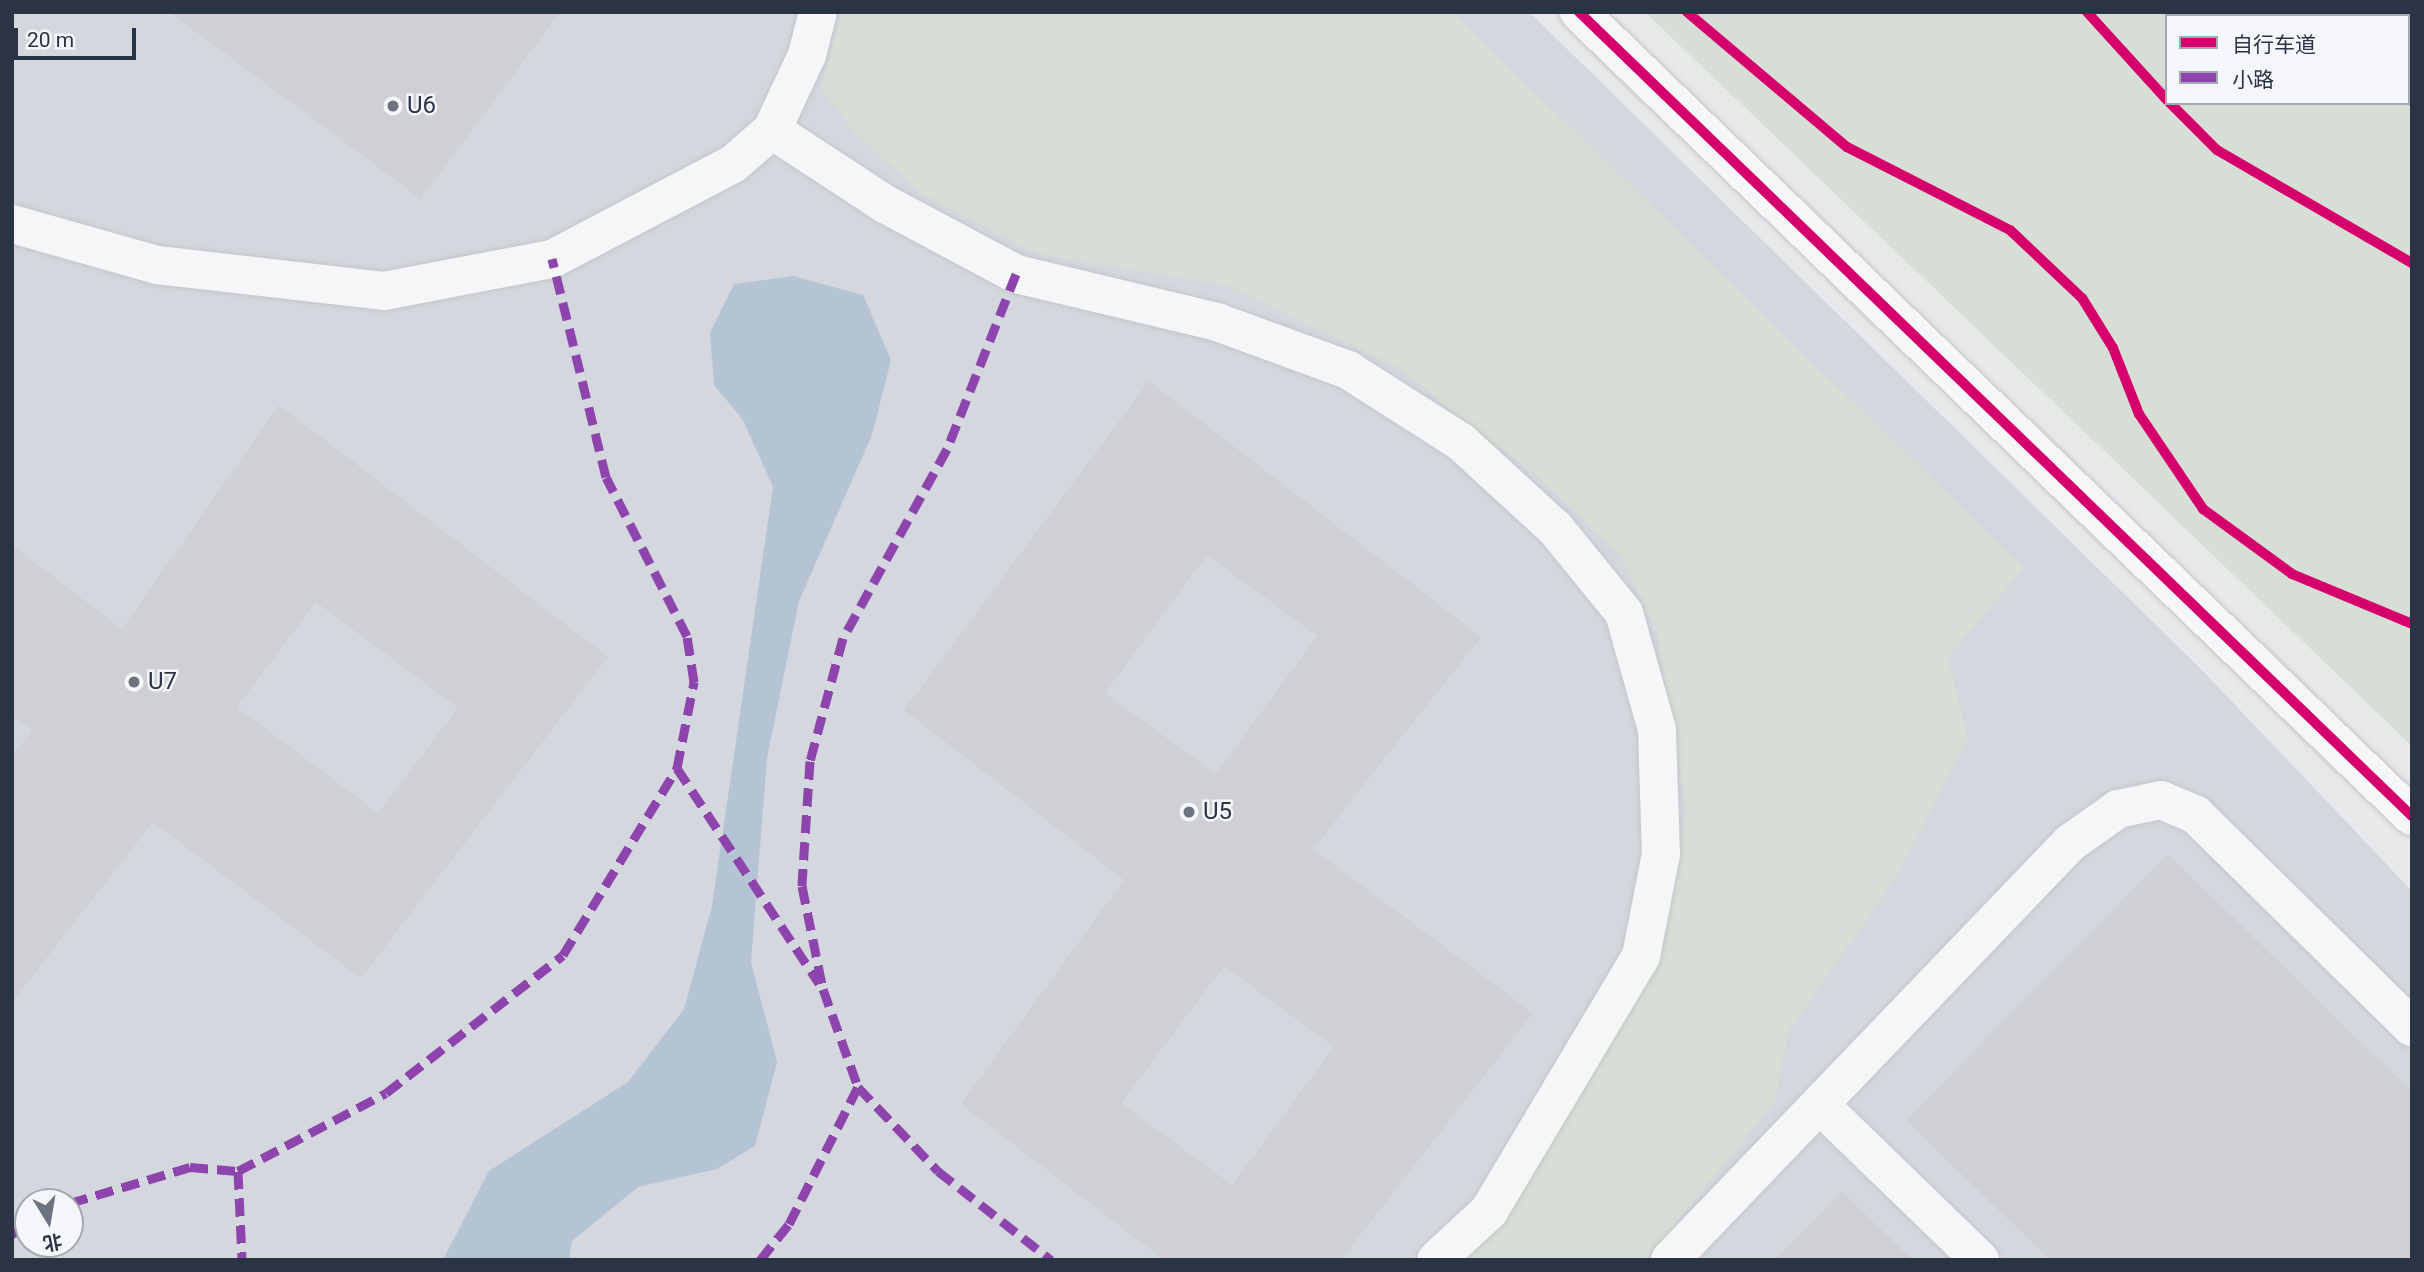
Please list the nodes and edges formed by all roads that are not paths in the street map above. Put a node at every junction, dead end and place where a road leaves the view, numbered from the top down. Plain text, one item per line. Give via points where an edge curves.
1 (818, 12) edge
2 (1578, 12) edge
3 (772, 130) junction
4 (12, 224) edge
5 (2412, 816) edge
6 (2412, 1027) edge
7 (1819, 1105) junction
8 (1436, 1260) edge
9 (1670, 1260) edge
10 (1980, 1260) edge

1 - 3 street via 807,55
2 - 5 street
3 - 4 street via 733,164 552,260 384,291 157,265
3 - 8 street via 885,204 1016,274 1217,322 1348,370 1461,442 1555,528 1624,613 1657,730 1661,854 1642,956 1489,1211
6 - 7 street via 2196,816 2161,800 2118,808 2070,843
7 - 9 street
7 - 10 street

